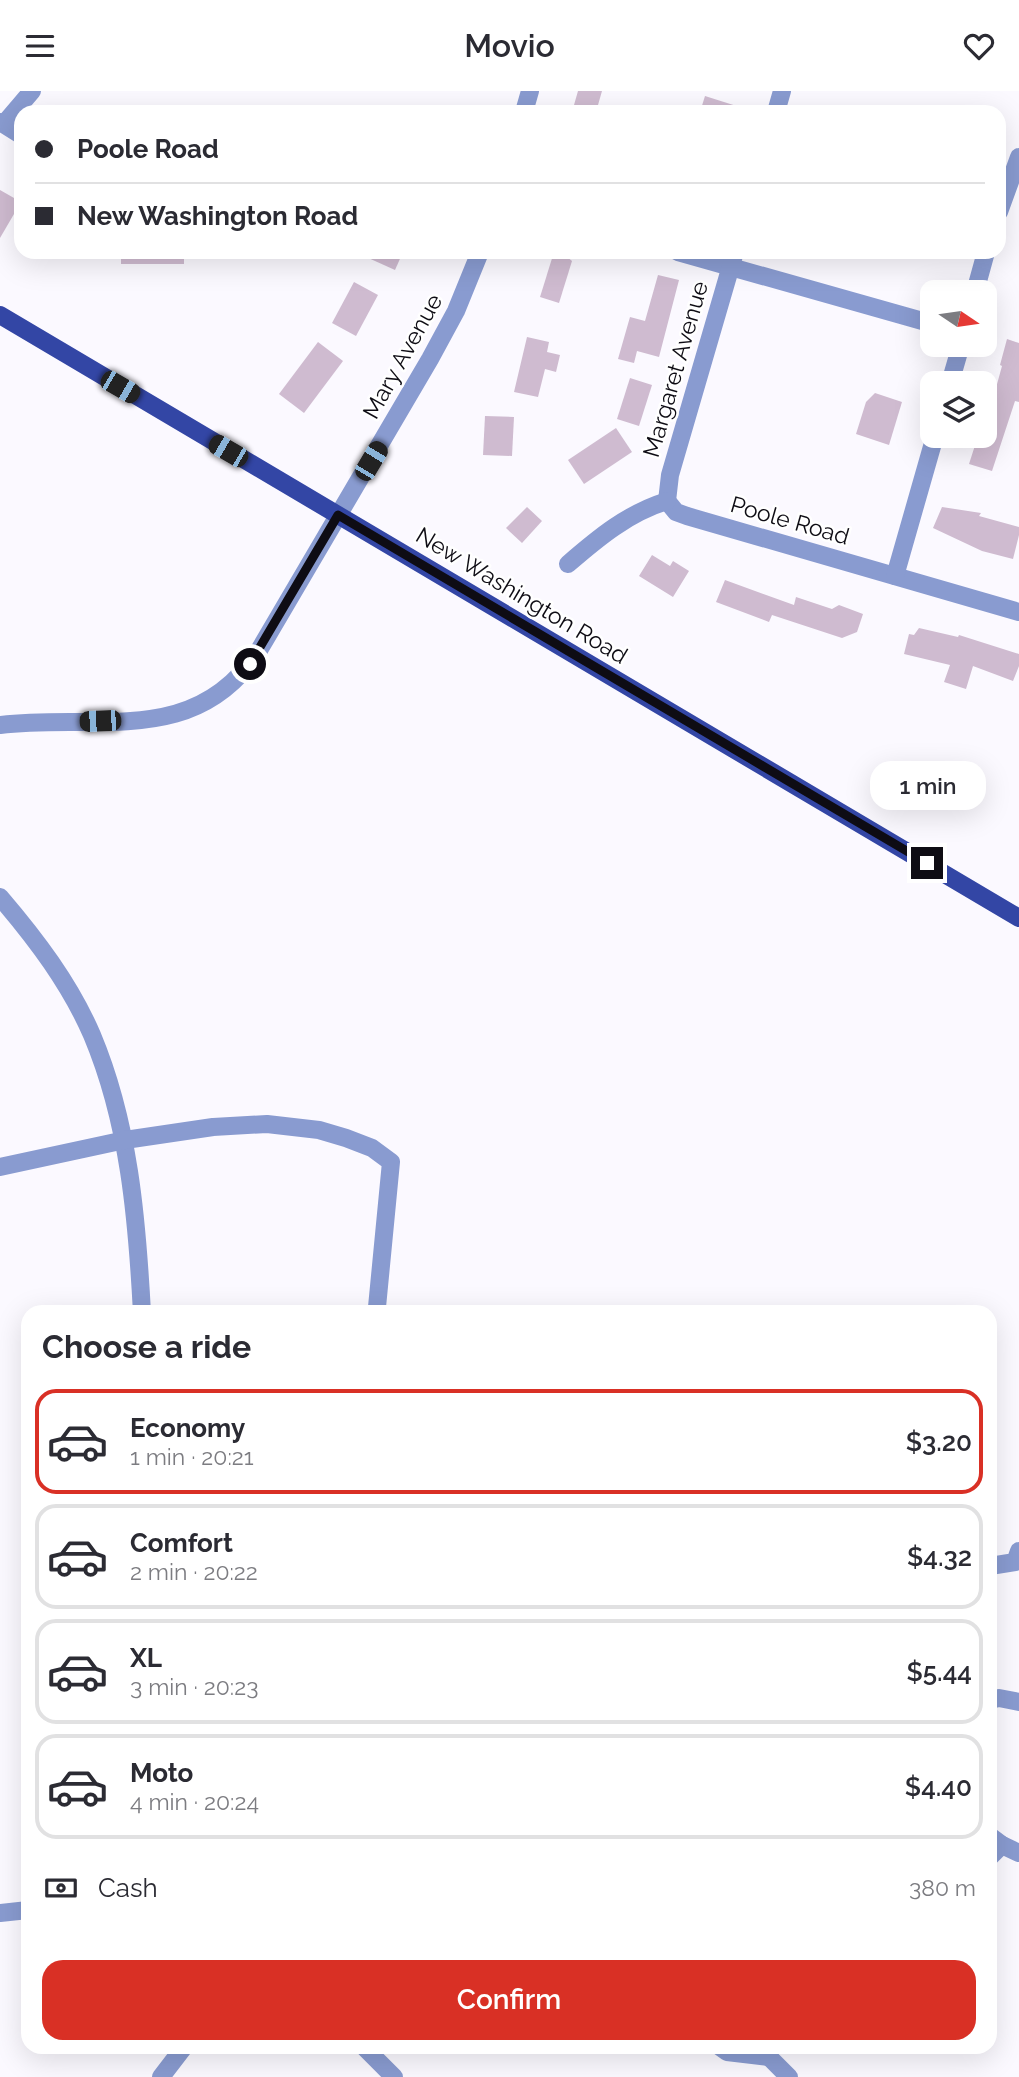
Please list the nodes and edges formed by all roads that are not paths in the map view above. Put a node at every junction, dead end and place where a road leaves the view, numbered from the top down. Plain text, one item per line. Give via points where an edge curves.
1 (32, 91) edge
2 (19, 105) edge
3 (14, 110) edge
4 (2, 123) edge
5 (1019, 157) edge
6 (1006, 193) edge
7 (477, 259) edge
8 (984, 259) edge
9 (733, 260) edge
10 (978, 280) edge
11 (0, 315) edge
12 (920, 320) edge
13 (932, 448) edge
14 (667, 501) junction
15 (338, 515) junction
16 (568, 564) dead end
17 (895, 576) junction
18 (1019, 612) edge
19 (0, 725) edge
20 (0, 897) edge
21 (1019, 918) edge
22 (125, 1140) junction
23 (0, 1167) edge
24 (141, 1305) edge
25 (377, 1305) edge
26 (1018, 1558) edge
27 (997, 1564) edge
28 (997, 1698) edge
29 (1019, 1702) edge
30 (997, 1847) edge
31 (1019, 1853) edge
32 (21, 1911) edge
33 (0, 1913) edge
34 (179, 2054) edge
35 (371, 2054) edge
36 (770, 2054) edge
37 (161, 2077) edge
38 (394, 2077) edge
39 (789, 2077) edge

1 - 2 street
3 - 4 street
5 - 6 street
7 - 15 street, Mary Avenue via 456,311
8 - 10 street
9 - 12 street
9 - 14 street, Margaret Avenue via 670,475
11 - 15 main road, New Washington Road
13 - 17 street
14 - 16 street via 631,516
14 - 17 street, Poole Road via 687,516
15 - 19 street via 258,652 220,694 162,718
15 - 21 main road, New Washington Road
17 - 18 street, Poole Road
20 - 22 street via 74,999 106,1073
22 - 23 street
22 - 24 street
22 - 25 street via 267,1124 319,1130 372,1148 391,1162
26 - 27 street
28 - 29 street
30 - 31 street
32 - 33 street
34 - 37 street
35 - 38 street
36 - 39 street

